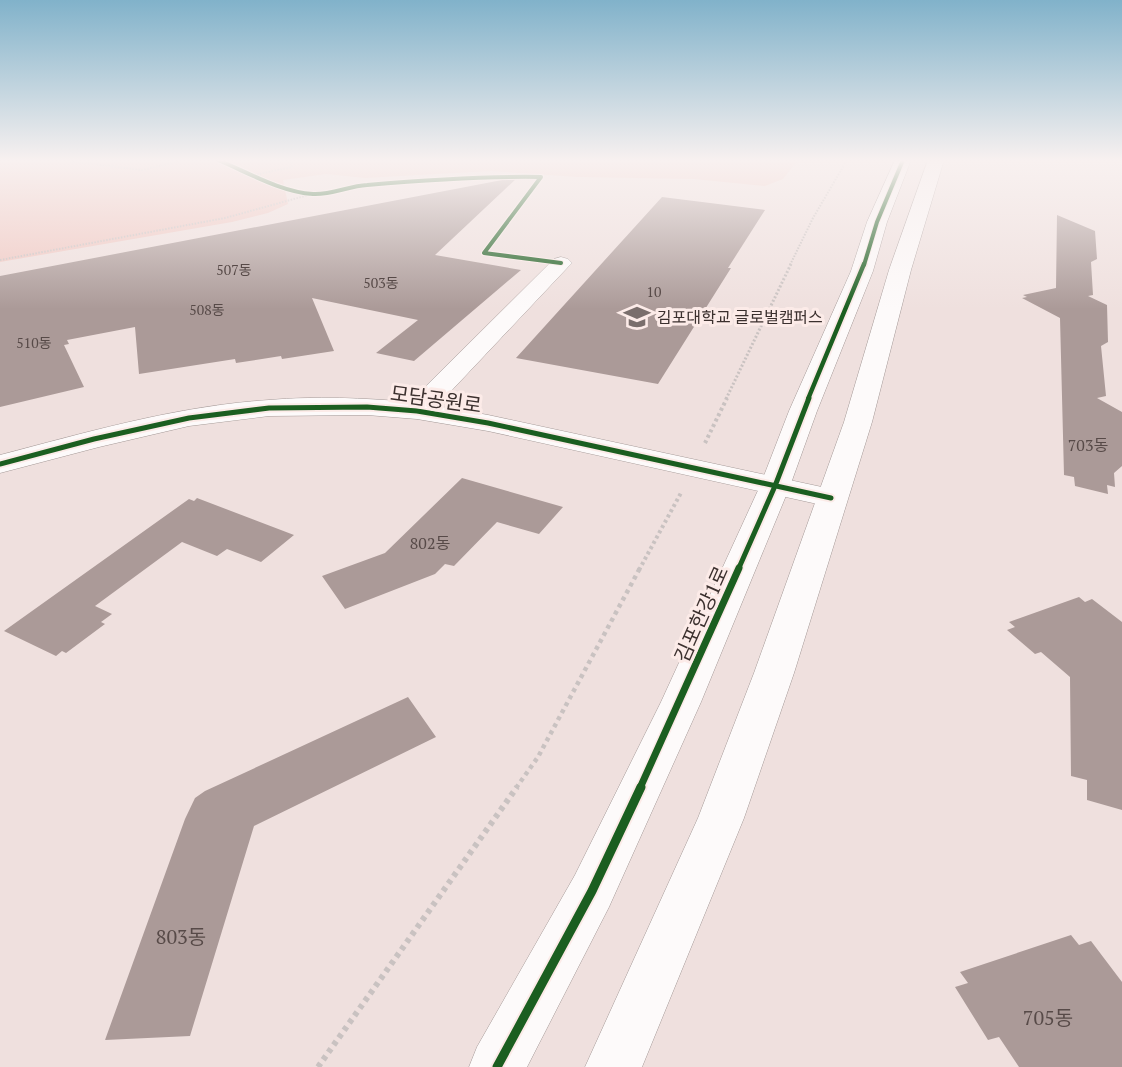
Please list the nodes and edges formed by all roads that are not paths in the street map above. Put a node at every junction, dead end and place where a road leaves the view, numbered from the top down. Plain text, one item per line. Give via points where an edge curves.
1 (882, 210) edge
2 (920, 210) edge
3 (561, 263) dead end
4 (417, 411) junction
5 (0, 464) edge
6 (775, 486) junction
7 (831, 498) junction
8 (497, 1067) edge
9 (613, 1067) edge

1 - 6 street, 김포한강1로 via 862,271
2 - 7 street via 858,422
3 - 4 street
4 - 5 street, 모담공원로 via 317,406 224,413 150,426
4 - 6 street, 모담공원로
6 - 7 street, 모담공원로
6 - 8 street, 김포한강1로 via 681,702 592,891
7 - 9 street via 722,818

